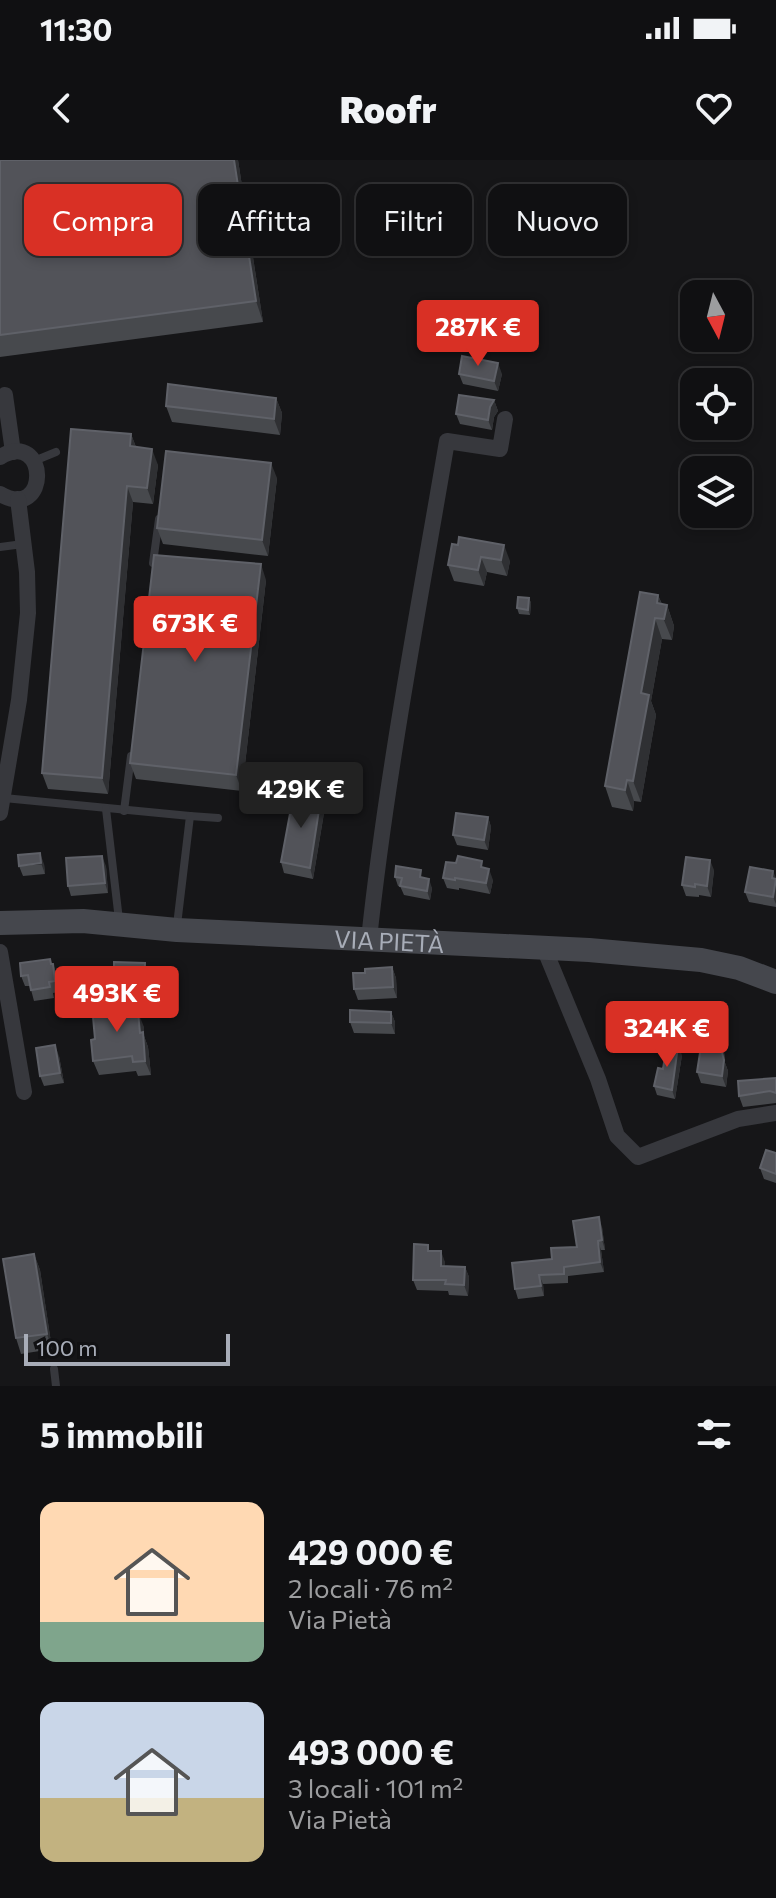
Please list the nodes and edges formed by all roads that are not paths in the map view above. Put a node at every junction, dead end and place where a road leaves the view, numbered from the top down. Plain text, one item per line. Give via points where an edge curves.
1 (5, 395) dead end
2 (505, 419) dead end
3 (56, 452) dead end
4 (6, 454) edge
5 (34, 461) junction
6 (0, 494) edge
7 (18, 499) junction
8 (159, 516) edge
9 (23, 544) junction
10 (0, 547) edge
11 (153, 563) junction
12 (169, 565) edge
13 (151, 579) edge
14 (132, 749) edge
15 (2, 805) edge
16 (106, 809) junction
17 (124, 811) junction
18 (190, 816) junction
19 (218, 818) dead end
20 (0, 923) edge
21 (119, 925) junction
22 (177, 930) junction
23 (369, 939) junction
24 (544, 948) junction
25 (0, 952) edge
26 (776, 982) edge
27 (24, 1092) dead end
28 (776, 1113) edge
29 (54, 1369) dead end
30 (56, 1386) edge

1 - 4 street
2 - 23 street via 500,449 447,441
3 - 5 lane
4 - 5 street via 21,452
5 - 7 street via 39,474 35,488
6 - 7 street
7 - 9 street
8 - 11 lane
9 - 10 lane
9 - 15 street via 28,613
11 - 12 lane
11 - 13 lane
14 - 17 lane
15 - 16 lane
16 - 17 lane
16 - 21 lane
17 - 18 lane
18 - 19 lane
18 - 22 lane
20 - 21 street, VIA PIETÀ
21 - 22 street, VIA PIETÀ
22 - 23 street, VIA PIETÀ
23 - 24 street, VIA PIETÀ
24 - 26 street, VIA PIETÀ via 701,960
24 - 28 street via 617,1136 638,1157 738,1119
25 - 27 street
29 - 30 lane

